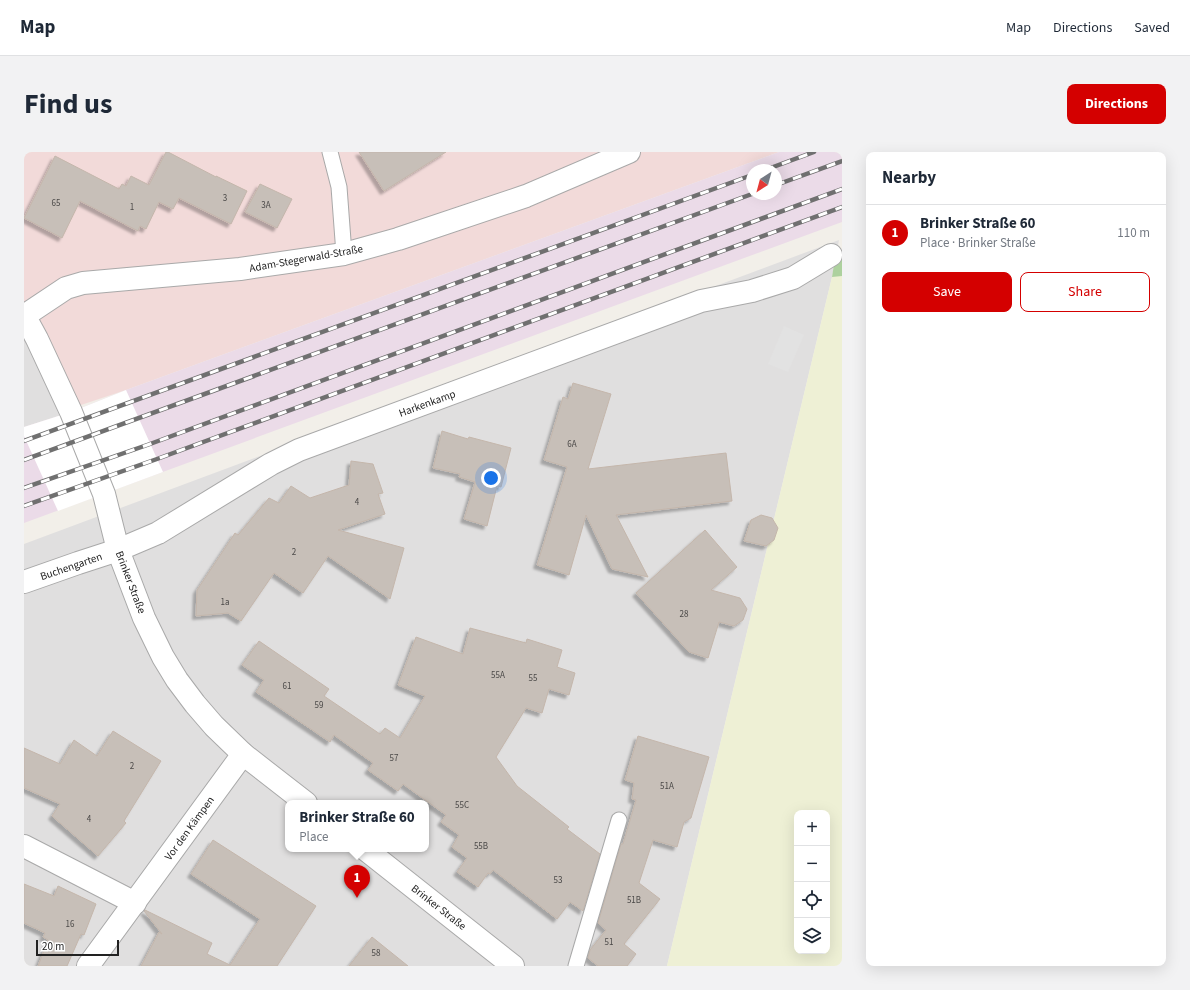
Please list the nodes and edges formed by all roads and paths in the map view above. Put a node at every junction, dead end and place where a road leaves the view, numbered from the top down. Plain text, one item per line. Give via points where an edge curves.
1 (330, 152) edge
2 (629, 152) edge
3 (344, 254) junction
4 (831, 255) dead end
5 (24, 316) edge
6 (118, 550) junction
7 (24, 582) edge
8 (243, 754) junction
9 (302, 800) edge
10 (619, 820) dead end
11 (24, 846) edge
12 (369, 852) edge
13 (135, 903) junction
14 (88, 966) edge
15 (513, 966) edge
16 (576, 966) edge

1 - 3 lane via 339,187
2 - 3 street, Adam-Stegerwald-Straße via 526,196 398,239
3 - 5 street, Adam-Stegerwald-Straße via 240,269 83,283 66,288
4 - 6 street, Harkenkamp via 793,278 752,291 701,301 299,450 271,464 158,533
5 - 6 street, Brinker Straße via 71,412 104,494
6 - 7 street, Buchengarten
6 - 8 street, Brinker Straße via 144,618 177,680 214,726
8 - 9 street, Brinker Straße
8 - 13 street, Vor den Kämpen
10 - 16 lane
11 - 13 street
12 - 15 street, Brinker Straße
13 - 14 street, Vor den Kämpen

